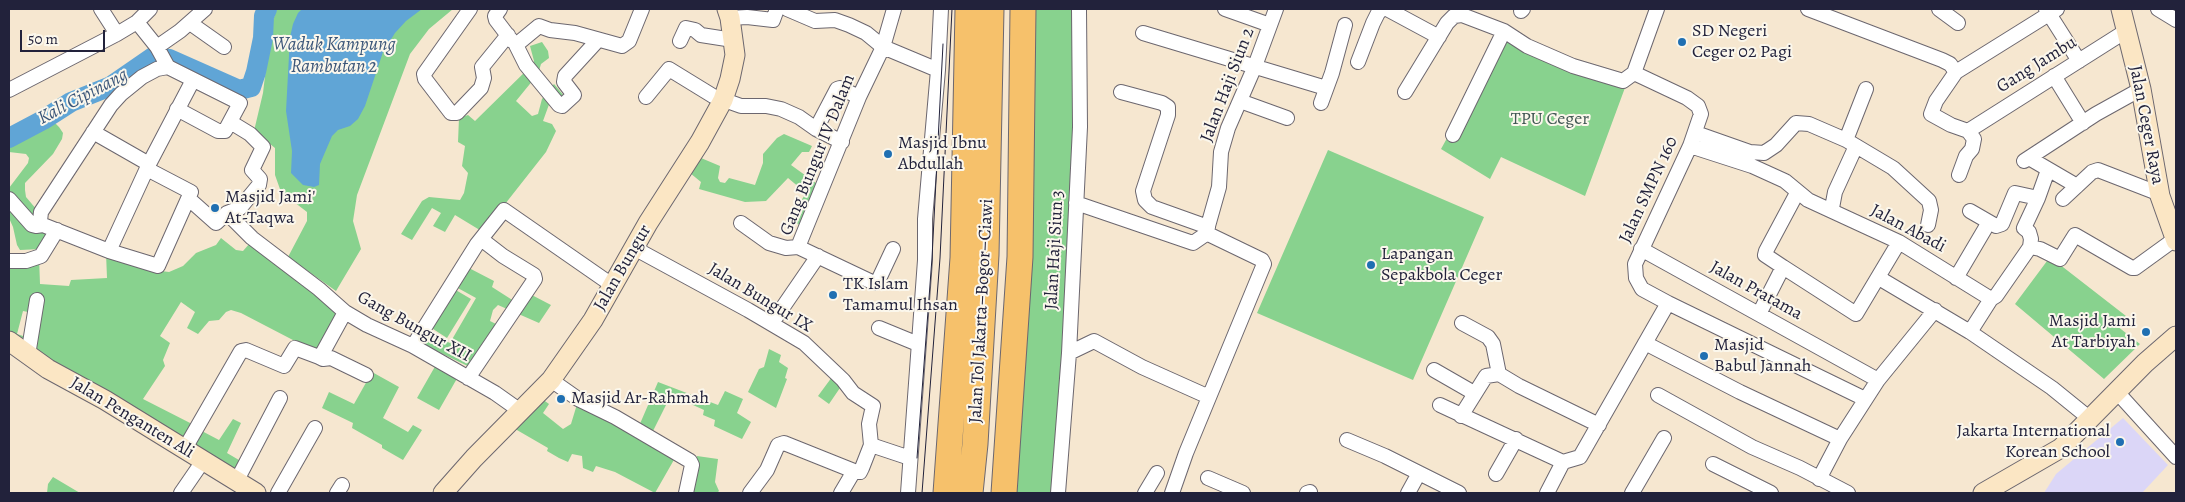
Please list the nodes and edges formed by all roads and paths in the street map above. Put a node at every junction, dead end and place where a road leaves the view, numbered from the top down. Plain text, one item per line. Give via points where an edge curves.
1 (101, 9) edge
2 (150, 9) edge
3 (205, 9) edge
4 (470, 9) edge
5 (642, 9) edge
6 (777, 9) edge
7 (787, 9) edge
8 (894, 9) edge
9 (941, 9) edge
10 (968, 9) edge
11 (991, 9) edge
12 (1024, 9) edge
13 (1080, 9) edge
14 (1225, 9) edge
15 (1276, 9) edge
16 (1657, 9) edge
17 (1808, 9) edge
18 (1939, 9) edge
19 (2121, 9) edge
20 (2158, 9) edge
21 (496, 10) edge
22 (2051, 10) edge
23 (729, 14) edge
24 (2176, 20) edge
25 (136, 22) junction
26 (190, 23) junction
27 (1958, 23) dead end
28 (1270, 25) junction
29 (1345, 25) dead end
30 (1504, 31) junction
31 (2126, 31) junction
32 (1143, 33) dead end
33 (117, 34) junction
34 (1438, 37) junction
35 (512, 40) junction
36 (598, 40) junction
37 (680, 40) dead end
38 (733, 40) junction
39 (224, 47) dead end
40 (883, 47) junction
41 (161, 59) junction
42 (2079, 61) junction
43 (1358, 62) dead end
44 (1255, 66) junction
45 (938, 70) junction
46 (1956, 72) junction
47 (1634, 73) junction
48 (2054, 76) junction
49 (193, 80) junction
50 (1326, 88) junction
51 (1866, 89) dead end
52 (2141, 89) junction
53 (9, 90) edge
54 (1121, 92) dead end
55 (1405, 92) dead end
56 (646, 97) dead end
57 (859, 97) junction
58 (723, 100) junction
59 (1240, 101) junction
60 (1321, 103) dead end
61 (176, 109) junction
62 (1287, 118) dead end
63 (232, 122) junction
64 (2083, 123) junction
65 (816, 129) junction
66 (1968, 131) junction
67 (93, 132) junction
68 (1452, 135) dead end
69 (1693, 140) junction
70 (842, 142) junction
71 (1851, 143) junction
72 (148, 167) junction
73 (2048, 170) junction
74 (1959, 175) dead end
75 (2077, 186) junction
76 (1798, 193) junction
77 (2160, 194) junction
78 (2038, 198) junction
79 (9, 199) edge
80 (189, 199) junction
81 (2064, 199) dead end
82 (1076, 202) junction
83 (1832, 208) dead end
84 (1970, 211) dead end
85 (227, 213) junction
86 (1989, 222) junction
87 (741, 223) dead end
88 (43, 225) junction
89 (1928, 225) dead end
90 (57, 230) junction
91 (1207, 230) junction
92 (481, 239) junction
93 (2176, 240) edge
94 (1899, 242) junction
95 (798, 247) junction
96 (2030, 247) junction
97 (634, 248) junction
98 (892, 249) dead end
99 (1641, 249) junction
100 (109, 251) junction
101 (818, 256) junction
102 (9, 261) edge
103 (1782, 267) junction
104 (1879, 278) junction
105 (1956, 278) junction
106 (612, 285) junction
107 (1991, 299) junction
108 (37, 300) dead end
109 (1668, 303) junction
110 (1935, 310) junction
111 (345, 312) junction
112 (1759, 314) junction
113 (772, 323) junction
114 (1462, 323) dead end
115 (879, 328) dead end
116 (1970, 332) junction
117 (2176, 336) edge
118 (9, 341) edge
119 (1645, 343) junction
120 (918, 344) junction
121 (414, 346) junction
122 (1069, 353) junction
123 (28, 355) junction
124 (319, 357) junction
125 (1434, 370) dead end
126 (1499, 374) junction
127 (366, 375) dead end
128 (468, 378) junction
129 (551, 380) junction
130 (1878, 380) junction
131 (2117, 392) junction
132 (1474, 393) junction
133 (1658, 395) dead end
134 (1209, 396) junction
135 (280, 398) dead end
136 (1865, 399) junction
137 (1440, 405) dead end
138 (519, 410) junction
139 (1461, 416) junction
140 (2089, 418) junction
141 (1599, 425) junction
142 (316, 428) dead end
143 (1664, 438) dead end
144 (1840, 439) junction
145 (1347, 440) dead end
146 (1516, 440) junction
147 (871, 446) junction
148 (184, 450) junction
149 (2176, 457) edge
150 (910, 458) junction
151 (203, 461) junction
152 (1563, 462) junction
153 (1713, 464) dead end
154 (854, 472) junction
155 (1157, 473) dead end
156 (1419, 473) junction
157 (1496, 474) dead end
158 (1208, 478) dead end
159 (1819, 479) junction
160 (236, 482) junction
161 (181, 493) edge
162 (256, 493) edge
163 (278, 493) edge
164 (443, 493) edge
165 (686, 493) edge
166 (750, 493) edge
167 (841, 493) edge
168 (908, 493) edge
169 (946, 493) edge
170 (970, 493) edge
171 (1004, 493) edge
172 (1058, 493) edge
173 (1145, 493) edge
174 (1172, 493) edge
175 (1243, 493) edge
176 (1408, 493) edge
177 (1459, 493) edge
178 (1547, 493) edge
179 (1632, 493) edge
180 (1771, 493) edge
181 (1848, 493) edge
182 (1983, 493) edge

1 - 33 street
2 - 25 street
3 - 26 street
4 - 35 street via 424,74 451,113 457,113 481,88 484,78 482,67
5 - 36 street via 626,44
6 - 23 street via 773,20
7 - 40 street via 815,20 835,20 849,25 866,33
8 - 40 street, Gang Bungur IV Dalam
9 - 45 street
10 - 169 highway via 963,258
11 - 170 highway, Jalan Tol Jakarta–Bogor–Ciawi via 986,255
12 - 171 highway, Jalan Tol Jakarta–Bogor–Ciawi via 1020,257
13 - 82 street, Jalan Haji Siun 3
14 - 28 street
15 - 28 street, Jalan Haji Siun 2
16 - 47 street
17 - 46 street via 1942,60
18 - 27 street
19 - 31 street, Jalan Ceger Raya
20 - 24 street
21 - 35 street via 496,20
22 - 42 street
22 - 46 street
23 - 38 street, Jalan Bungur
25 - 33 street
25 - 41 street
26 - 39 street
26 - 41 street
28 - 44 street, Jalan Haji Siun 2
29 - 50 street
30 - 34 street via 1462,15 1447,22
30 - 47 street via 1527,46 1612,79 1622,80
30 - 68 street
31 - 42 street, Gang Jambu
31 - 52 street, Jalan Ceger Raya
32 - 44 street
33 - 53 street
34 - 43 street via 1382,9
34 - 55 street
35 - 36 street via 539,26
35 - 36 street via 526,65 562,106 574,94 564,78
37 - 38 street via 686,28 701,35
38 - 58 street, Jalan Bungur via 730,79
40 - 45 street
40 - 57 street, Gang Bungur IV Dalam
41 - 49 street
41 - 67 street via 121,94
42 - 48 street, Gang Jambu
44 - 50 street
44 - 59 street, Jalan Haji Siun 2
45 - 120 street
46 - 66 street via 1931,114
47 - 69 street, Jalan SMPN 160 via 1698,106 1700,114
48 - 64 street
48 - 66 street, Gang Jambu
49 - 61 street
49 - 63 street via 240,102
50 - 60 street
51 - 71 street
52 - 64 street
52 - 77 street, Jalan Ceger Raya
54 - 91 street via 1168,107 1143,191 1145,200 1152,207
56 - 58 street via 668,70
57 - 65 street via 837,89
57 - 70 street, Gang Bungur IV Dalam
58 - 65 street via 741,106 781,109
58 - 97 street, Jalan Bungur
59 - 62 street
59 - 91 street, Jalan Haji Siun 2 via 1221,152 1219,187
61 - 63 street via 218,130 225,131
61 - 72 street
63 - 85 street via 263,147 252,170 260,179 260,185 240,208
64 - 73 street via 2027,160
65 - 70 street
66 - 74 street via 1974,139 1972,149
67 - 72 street
67 - 88 street via 41,212 39,218
69 - 71 street via 1764,153 1796,123 1802,122
69 - 76 street, Jalan Abadi via 1785,181
69 - 99 street, Jalan SMPN 160
70 - 95 street, Gang Bungur IV Dalam
71 - 83 street
71 - 89 street via 1893,168 1929,201
72 - 80 street via 189,189
72 - 100 street
73 - 75 street
73 - 78 street
75 - 77 street via 2098,170
75 - 81 street
76 - 94 street, Jalan Abadi via 1818,206
76 - 103 street via 1766,251 1766,255
77 - 93 street, Jalan Ceger Raya
78 - 86 street via 2015,193 2002,224 1996,226
78 - 96 street via 2024,228 2029,232
79 - 88 street via 32,225
80 - 85 street via 213,222 220,221
80 - 100 street via 159,265
82 - 91 street via 1193,242
82 - 122 street, Jalan Haji Siun 3
84 - 86 street
85 - 111 street, Gang Bungur XII via 252,238
86 - 105 street
87 - 95 street via 769,243 786,248
88 - 90 street
90 - 100 street
90 - 102 street via 41,256 26,261
91 - 134 street via 1264,262
92 - 106 street via 504,210
92 - 121 street
92 - 128 street via 534,275 535,279
93 - 96 street via 2135,268 2076,235 2060,259
94 - 104 street
94 - 105 street, Jalan Abadi
95 - 101 street, Gang Bungur IV Dalam
96 - 107 street
97 - 106 street, Jalan Bungur
97 - 113 street, Jalan Bungur IX
98 - 101 street, Gang Bungur IV Dalam via 876,283
99 - 109 street, Jalan SMPN 160 via 1635,264 1636,278 1642,289
99 - 112 street, Jalan Pratama
101 - 113 street
103 - 104 street via 1856,314
103 - 112 street
104 - 110 street
105 - 107 street, Jalan Abadi
106 - 129 street, Jalan Bungur via 593,320
107 - 116 street
108 - 123 street
109 - 119 street
109 - 136 street, Jalan SMPN 160
110 - 116 street
110 - 130 street
111 - 121 street, Gang Bungur XII
111 - 124 street
112 - 130 street, Jalan Pratama
113 - 147 street, Jalan Bungur IX via 804,344 853,393 873,406 869,424
114 - 126 street via 1490,340 1496,352
115 - 120 street
116 - 140 street via 2052,388
117 - 131 street
118 - 123 street, Jalan Penganten Ali
119 - 141 street
119 - 144 street
120 - 150 street
121 - 128 street, Gang Bungur XII
122 - 134 street via 1094,341
122 - 172 street, Jalan Haji Siun 3
123 - 148 street, Jalan Penganten Ali
124 - 127 street via 331,358
124 - 148 street via 295,348 284,366 243,349
125 - 132 street
126 - 132 street via 1486,376
126 - 141 street
128 - 138 street, Gang Bungur XII
129 - 138 street, Jalan Bungur
129 - 165 street via 578,399 690,461
130 - 136 street
131 - 140 street
131 - 149 street
132 - 139 street
133 - 159 street via 1752,447
134 - 174 street
135 - 160 street
136 - 144 street
137 - 139 street
138 - 164 street, Jalan Bungur
139 - 146 street
140 - 182 street via 2061,448
141 - 152 street via 1580,457
142 - 163 street
143 - 179 street
144 - 159 street
145 - 156 street
146 - 152 street
146 - 157 street
147 - 150 street
147 - 154 street via 860,472
148 - 151 street, Jalan Penganten Ali
150 - 168 street
151 - 160 street, Jalan Penganten Ali
151 - 161 street
152 - 178 street
153 - 180 street
154 - 166 street via 781,443
154 - 167 street
155 - 173 street
156 - 176 street
156 - 177 street
158 - 175 street
159 - 181 street
160 - 162 street, Jalan Penganten Ali

